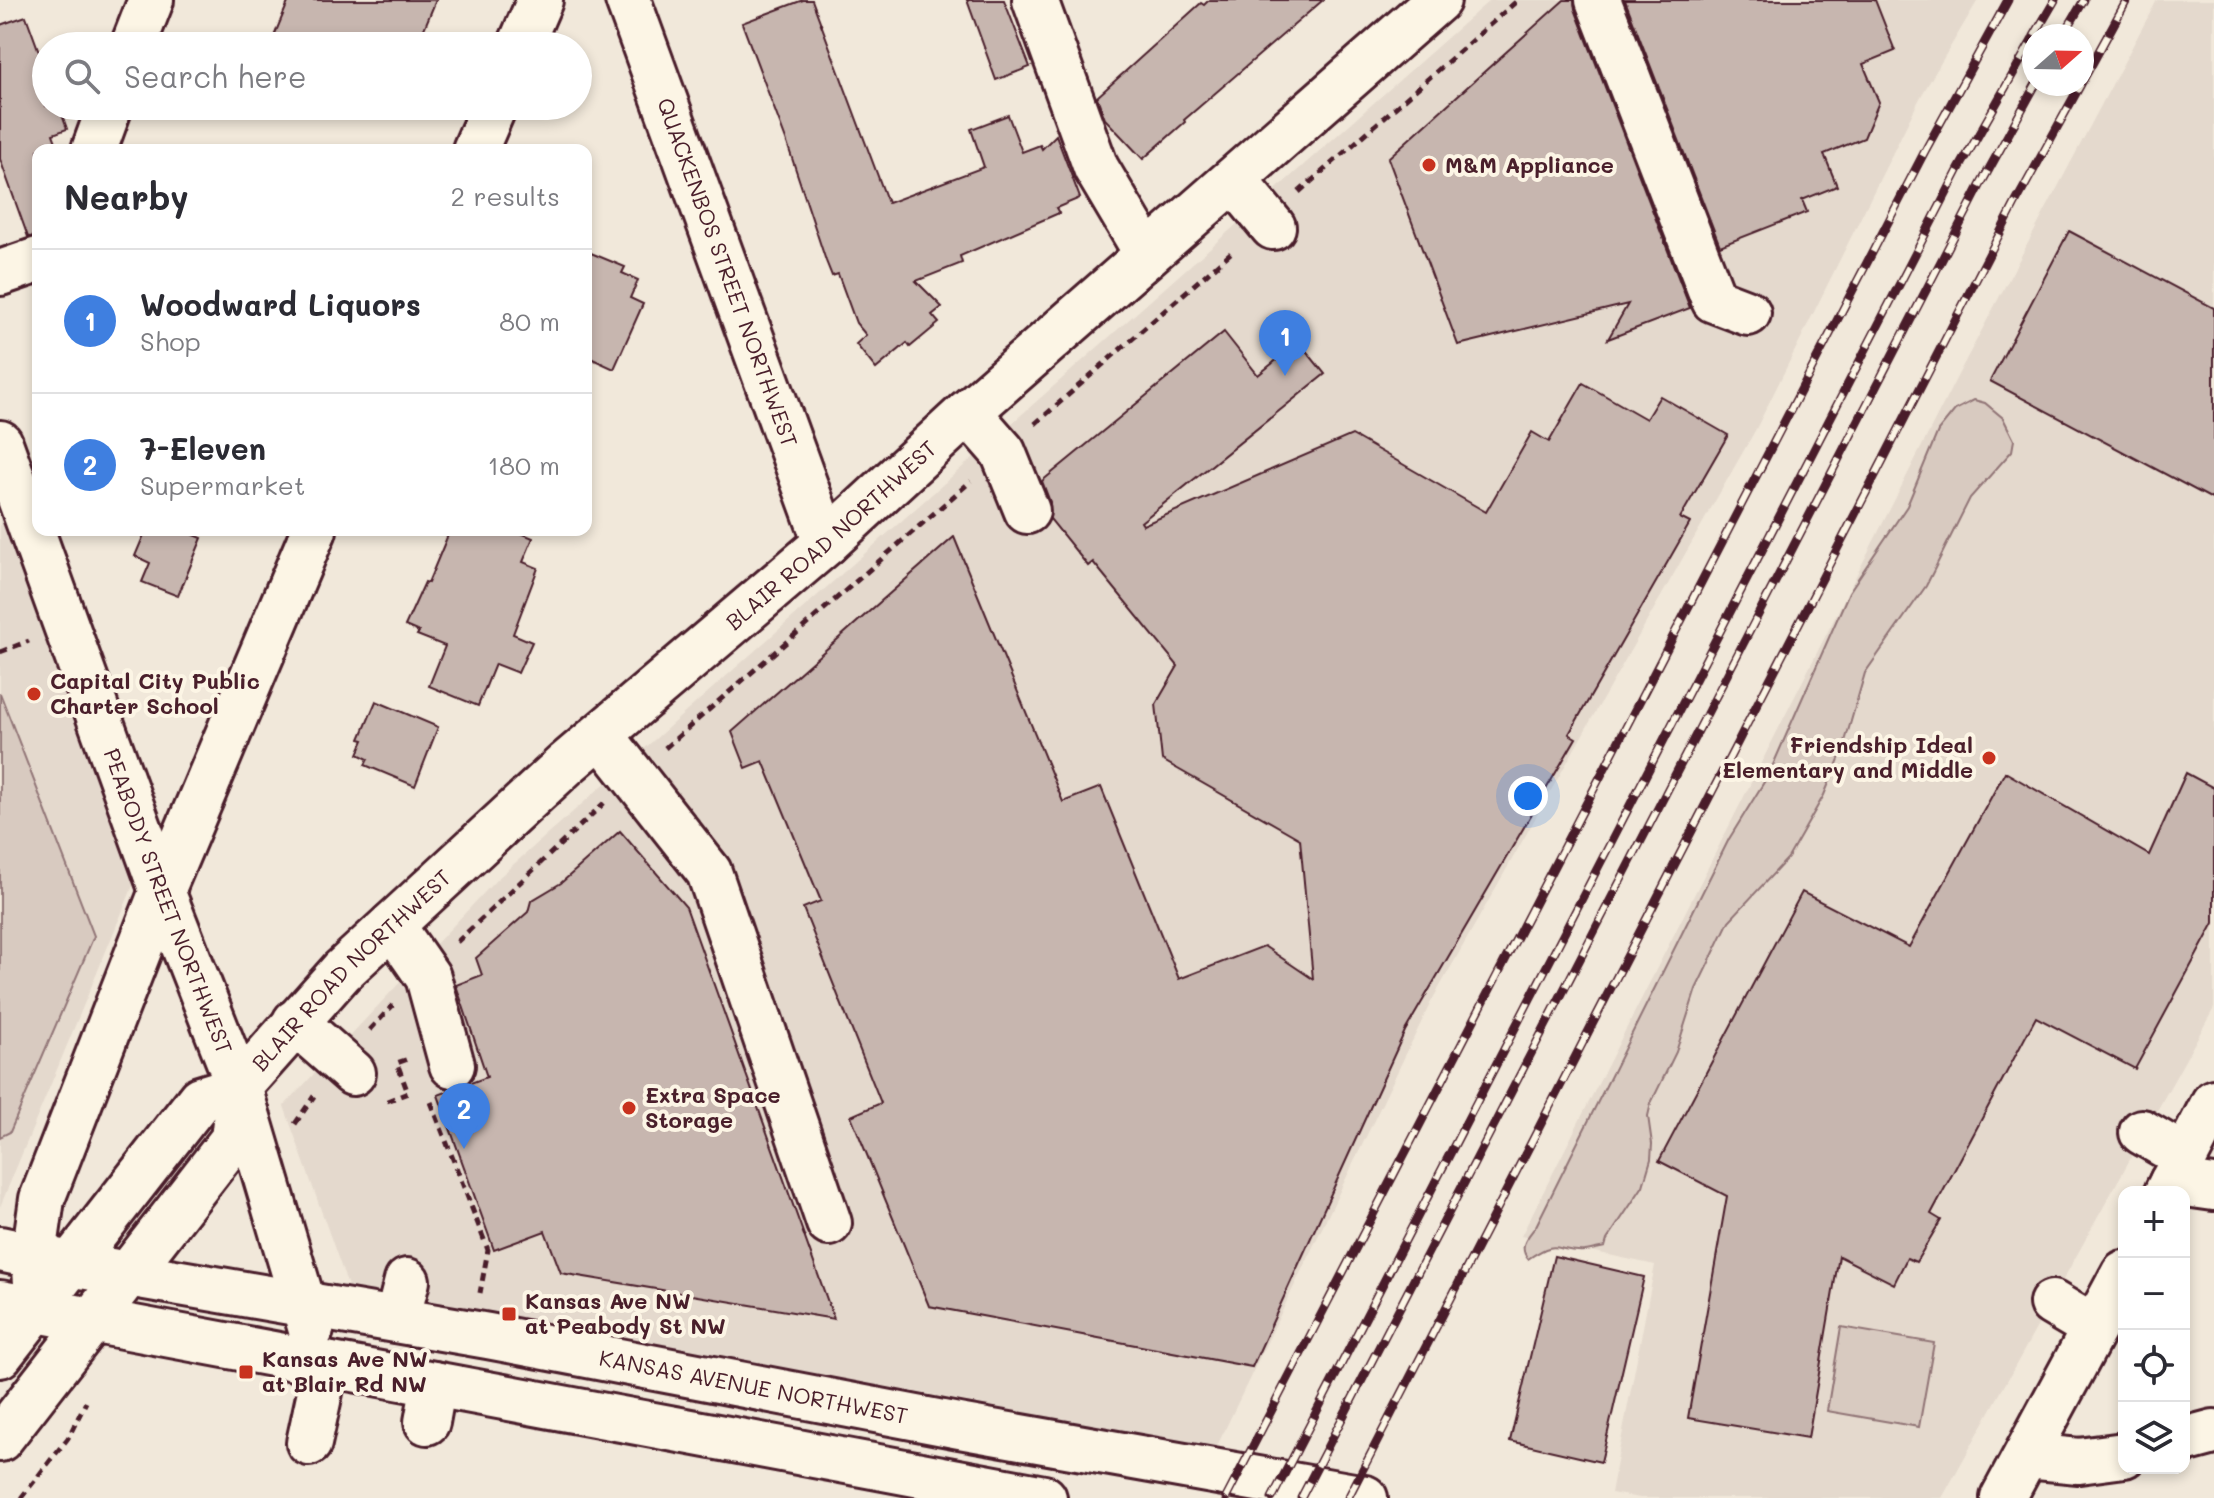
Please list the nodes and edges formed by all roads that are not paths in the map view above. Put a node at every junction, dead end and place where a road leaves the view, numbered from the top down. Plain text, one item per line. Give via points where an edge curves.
1 (151, 0) edge
2 (540, 0) edge
3 (628, 0) edge
4 (1035, 0) edge
5 (1438, 0) edge
6 (1598, 0) edge
7 (138, 32) edge
8 (526, 32) edge
9 (105, 120) edge
10 (488, 120) edge
11 (96, 144) edge
12 (478, 144) edge
13 (1234, 180) junction
14 (1271, 223) road end
15 (1147, 254) junction
16 (32, 262) edge
17 (0, 273) edge
18 (1748, 313) dead end
19 (968, 412) junction
20 (0, 443) edge
21 (1027, 511) dead end
22 (32, 530) edge
23 (34, 536) edge
24 (311, 536) edge
25 (826, 543) junction
26 (601, 735) junction
27 (162, 891) junction
28 (392, 925) junction
29 (295, 1022) junction
30 (433, 1074) road end
31 (359, 1079) road end
32 (239, 1087) junction
33 (2214, 1102) edge
34 (2142, 1132) dead end
35 (2184, 1180) edge
36 (829, 1223) dead end
37 (35, 1256) edge
38 (128, 1274) junction
39 (2118, 1284) edge
40 (2052, 1303) dead end
41 (304, 1305) junction
42 (19, 1306) edge
43 (93, 1320) junction
44 (2094, 1328) junction
45 (0, 1355) edge
46 (322, 1364) junction
47 (2214, 1432) edge
48 (2190, 1438) edge
49 (0, 1439) edge
50 (309, 1443) dead end
51 (2027, 1456) junction
52 (2118, 1456) edge
53 (1044, 1498) edge
54 (1365, 1498) edge
55 (2003, 1498) edge

1 - 7 street
2 - 8 street
3 - 25 street, QUACKENBOS STREET NORTHWEST
4 - 15 street via 1096,168
5 - 13 street, BLAIR ROAD NORTHWEST
6 - 18 street via 1714,300
9 - 11 street
10 - 12 street
13 - 14 street
13 - 15 street, BLAIR ROAD NORTHWEST
15 - 19 street, BLAIR ROAD NORTHWEST
16 - 17 street
19 - 21 street via 1003,452
19 - 25 street, BLAIR ROAD NORTHWEST
20 - 22 street, PEABODY STREET NORTHWEST
23 - 27 street, PEABODY STREET NORTHWEST
24 - 27 street
25 - 26 street, BLAIR ROAD NORTHWEST
26 - 28 street, BLAIR ROAD NORTHWEST
26 - 36 street via 709,872
27 - 32 street, PEABODY STREET NORTHWEST
27 - 37 street via 42,1199
28 - 29 street, BLAIR ROAD NORTHWEST
28 - 30 street via 425,972
29 - 31 street
29 - 32 street, BLAIR ROAD NORTHWEST
32 - 37 street, BLAIR ROAD NORTHWEST via 200,1099
32 - 38 street, BLAIR ROAD NORTHWEST via 233,1139
32 - 41 street, PEABODY STREET NORTHWEST
33 - 35 street
34 - 35 street
37 - 38 street, KANSAS AVENUE NORTHWEST
37 - 42 street, BLAIR ROAD NORTHWEST
38 - 41 street, KANSAS AVENUE NORTHWEST
38 - 43 street, BLAIR ROAD NORTHWEST
39 - 44 street
40 - 44 street
41 - 46 street, PEABODY STREET NORTHWEST
41 - 54 street, KANSAS AVENUE NORTHWEST via 402,1301 959,1426
42 - 43 street
42 - 45 street, BLAIR ROAD NORTHWEST
43 - 46 street
43 - 49 street, BLAIR ROAD NORTHWEST
44 - 51 street
46 - 50 street
46 - 53 street via 431,1403
47 - 48 street
51 - 52 street via 2079,1461
51 - 55 street

